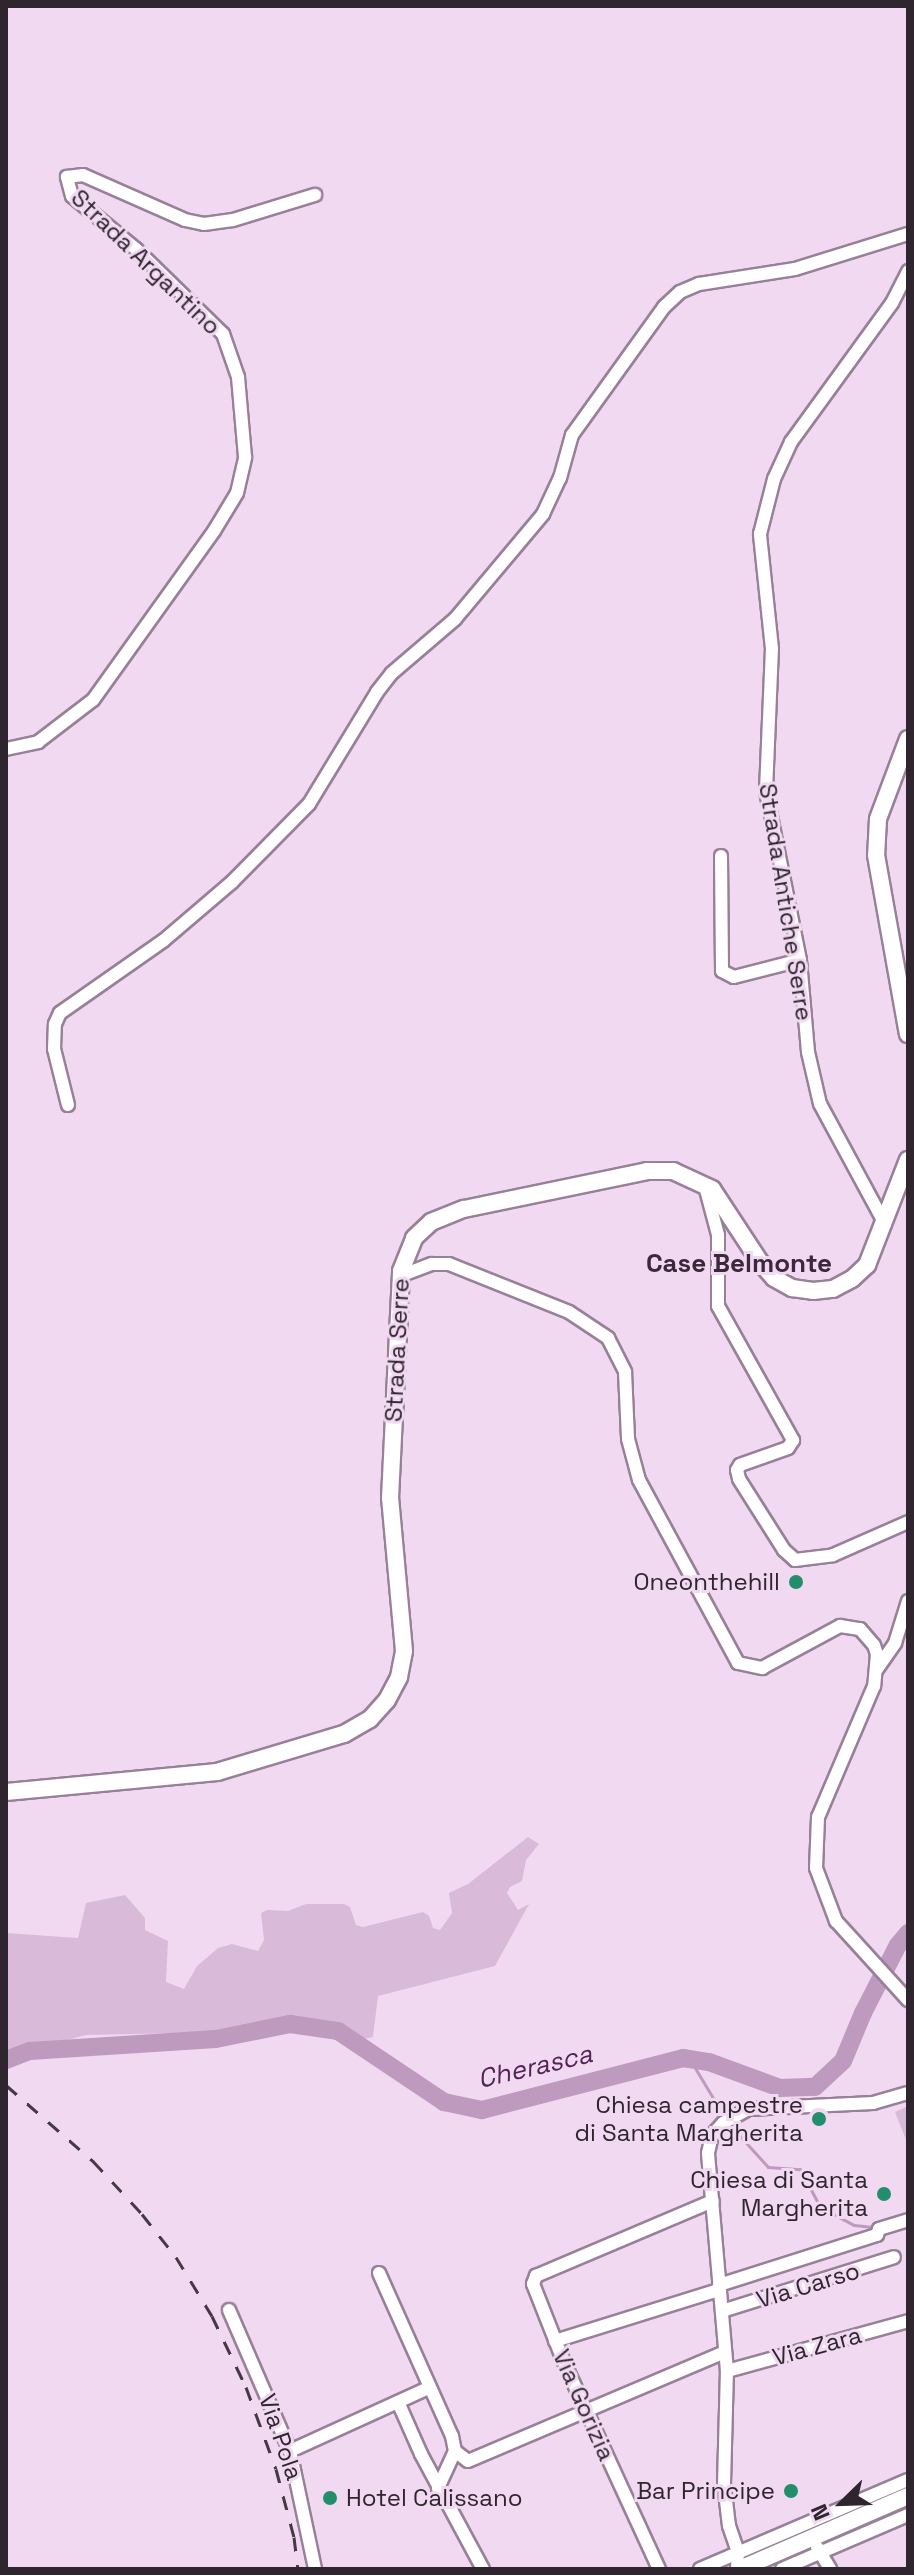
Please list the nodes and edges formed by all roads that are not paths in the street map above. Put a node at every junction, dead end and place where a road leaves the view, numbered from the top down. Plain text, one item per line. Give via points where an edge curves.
1 (315, 195) dead end
2 (908, 234) edge
3 (908, 271) edge
4 (908, 739) edge
5 (6, 749) edge
6 (721, 856) dead end
7 (800, 960) junction
8 (908, 1034) edge
9 (68, 1105) dead end
10 (908, 1160) edge
11 (705, 1183) junction
12 (885, 1224) junction
13 (400, 1276) junction
14 (908, 1522) edge
15 (908, 1601) edge
16 (877, 1669) junction
17 (6, 1792) edge
18 (905, 1996) edge
19 (908, 2093) edge
20 (713, 2201) junction
21 (908, 2220) edge
22 (894, 2257) dead end
23 (379, 2273) dead end
24 (719, 2287) junction
25 (229, 2310) dead end
26 (722, 2311) junction
27 (908, 2321) edge
28 (555, 2341) junction
29 (725, 2352) junction
30 (727, 2371) junction
31 (428, 2388) junction
32 (398, 2402) junction
33 (586, 2408) junction
34 (290, 2451) junction
35 (455, 2451) junction
36 (421, 2454) junction
37 (449, 2466) junction
38 (908, 2480) edge
39 (432, 2484) junction
40 (908, 2496) edge
41 (908, 2515) edge
42 (808, 2540) junction
43 (823, 2551) junction
44 (739, 2563) edge
45 (476, 2564) edge
46 (315, 2569) edge
47 (659, 2569) edge
48 (700, 2569) edge
49 (782, 2569) edge
50 (830, 2569) edge

1 - 5 street, Strada Argantino via 204,224 83,175 67,177 72,196 223,334 238,377 245,457 237,493 214,531 93,700 38,742
2 - 9 street via 795,269 699,284 664,307 572,435 543,514 455,619 392,673 309,804 232,882 163,941 60,1013 54,1049
3 - 7 street, Strada Antiche Serre via 892,303 802,423 774,479 760,534 772,649 766,791
4 - 8 main road via 878,819 876,855
6 - 7 street via 722,971 734,977
7 - 12 street, Strada Antiche Serre via 808,1052 820,1104
10 - 12 main road
11 - 12 main road via 722,1200 760,1262 792,1288 833,1289 852,1279 867,1265
11 - 13 main road, Strada Serre via 673,1171 647,1171 454,1212 431,1222 414,1238
11 - 14 street via 718,1235 718,1306 793,1440 788,1448 740,1465 737,1477 795,1560 833,1555
13 - 16 street via 432,1264 449,1264 597,1327 615,1348 625,1372 628,1439 639,1480 738,1663 762,1668 828,1629 850,1625 874,1645
13 - 17 main road, Strada Serre via 390,1498 404,1651 387,1700 370,1719 344,1734 217,1772
15 - 16 street via 895,1643
16 - 18 street via 823,1800 815,1849 819,1882 832,1915
19 - 20 street via 873,2103 761,2107 727,2120 712,2135 708,2153
20 - 24 street
20 - 28 street, Via Gorizia via 536,2276 533,2284
21 - 24 street
22 - 26 street, Via Carso
23 - 31 street
24 - 26 street
24 - 28 street
25 - 34 street, Via Pola
26 - 29 street
27 - 30 street, Via Zara
28 - 33 street, Via Gorizia
29 - 30 street
29 - 33 street
30 - 44 street via 724,2484
31 - 32 street
31 - 35 street via 443,2411
32 - 34 street
32 - 36 street
33 - 35 street via 468,2461
33 - 47 street, Via Gorizia
34 - 46 street, Via Pola
35 - 37 street
36 - 37 street
36 - 39 street
37 - 39 street
38 - 44 street
39 - 45 street
40 - 42 main road
41 - 43 street
42 - 43 street
42 - 44 main road
43 - 49 street
43 - 50 street
44 - 48 street

